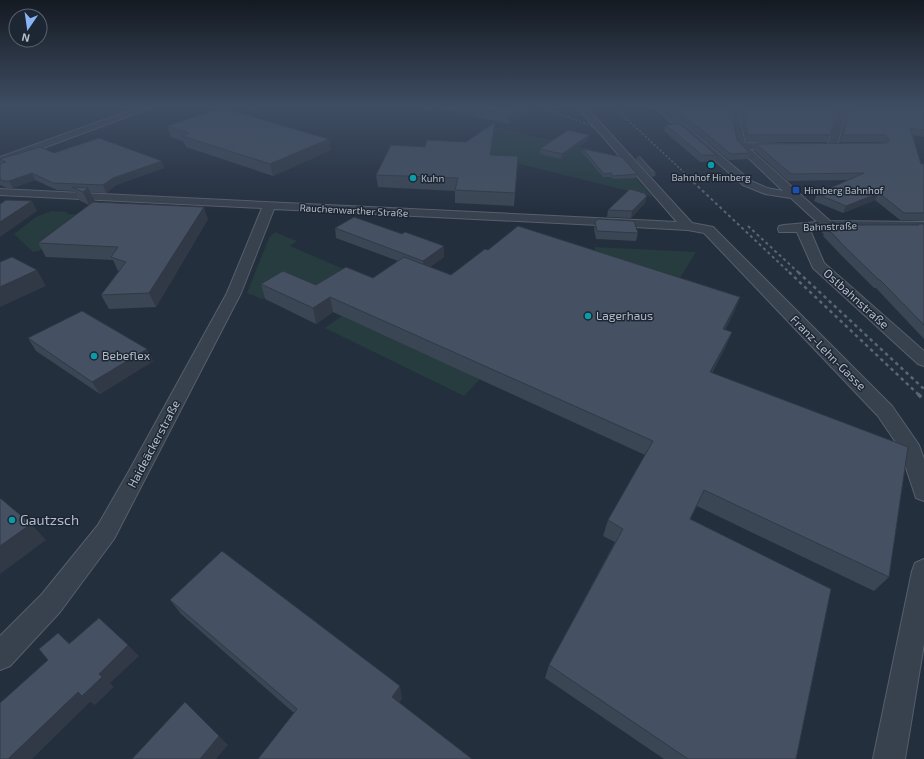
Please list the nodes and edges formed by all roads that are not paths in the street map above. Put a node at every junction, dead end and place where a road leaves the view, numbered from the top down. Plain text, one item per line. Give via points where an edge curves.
1 (54, 141) edge
2 (612, 141) edge
3 (699, 141) edge
4 (740, 141) edge
5 (830, 141) edge
6 (741, 146) junction
7 (794, 146) edge
8 (844, 146) edge
9 (0, 161) edge
10 (760, 165) junction
11 (730, 168) junction
12 (0, 192) edge
13 (794, 195) junction
14 (269, 206) junction
15 (827, 225) junction
16 (688, 226) junction
17 (924, 226) edge
18 (802, 227) junction
19 (784, 229) dead end
20 (708, 230) joint
21 (924, 360) edge
22 (924, 492) edge
23 (924, 571) edge
24 (0, 656) edge
25 (889, 759) edge

1 - 9 street
2 - 16 street
3 - 11 street
4 - 6 street
5 - 8 street via 828,146
6 - 7 street
6 - 10 street
10 - 11 street
10 - 13 street
11 - 13 street via 758,190
12 - 14 street, Rauchenwarther Straße
13 - 15 street
14 - 16 street, Rauchenwarther Straße
14 - 24 street, Haideäckerstraße via 234,293 106,532 51,603
15 - 17 street, Bahnstraße
15 - 18 street, Bahnstraße
16 - 20 street, Rauchenwarther Straße
18 - 19 street, Bahnstraße
18 - 21 street, Ostbahnstraße via 818,265
20 - 22 street, Franz-Lehn-Gasse via 885,411 909,445
23 - 25 street

